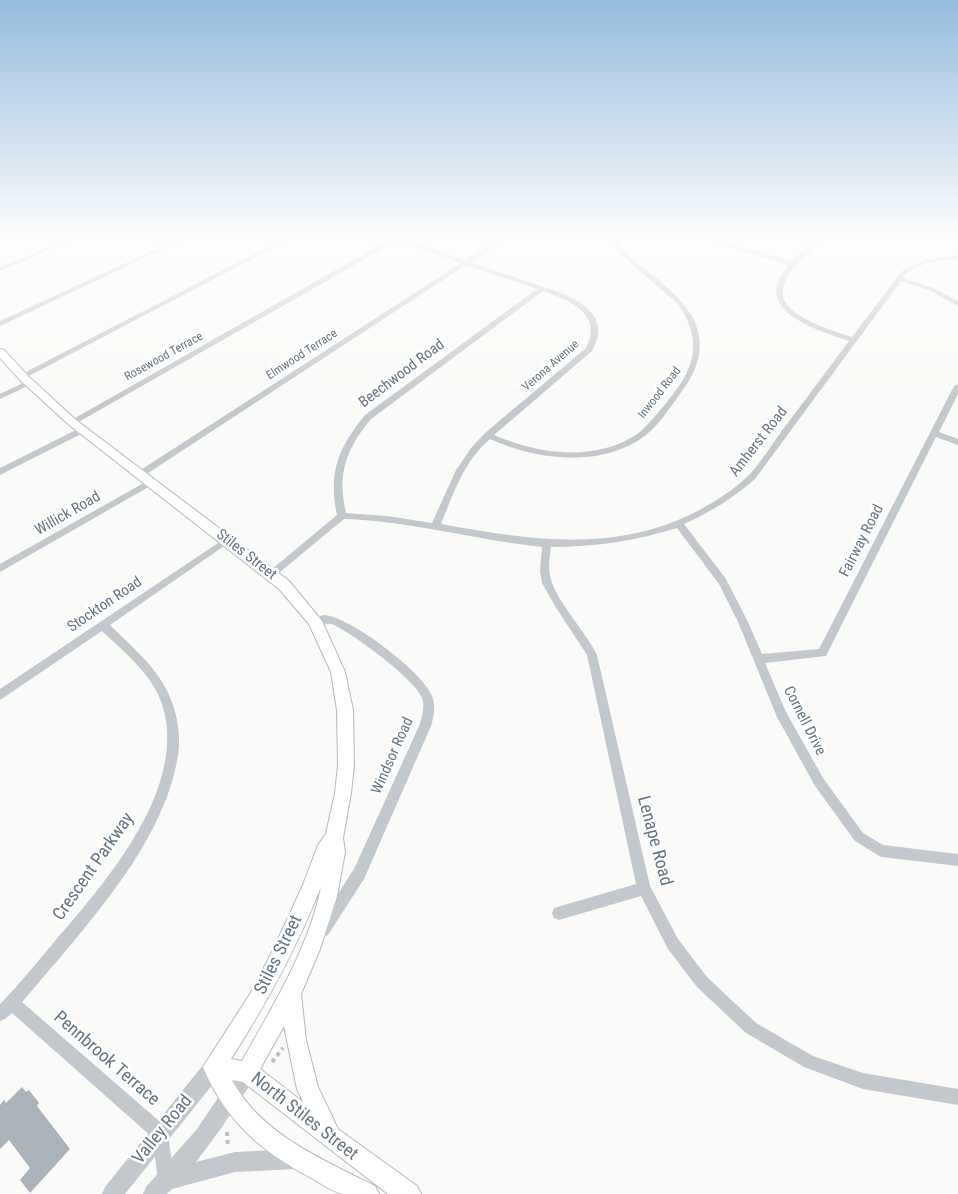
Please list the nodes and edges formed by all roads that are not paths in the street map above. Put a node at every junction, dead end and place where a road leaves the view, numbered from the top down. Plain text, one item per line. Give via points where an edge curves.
1 (65, 294) edge
2 (186, 294) edge
3 (301, 294) edge
4 (418, 294) edge
5 (535, 294) edge
6 (557, 294) edge
7 (669, 294) edge
8 (780, 294) edge
9 (887, 294) edge
10 (939, 294) edge
11 (958, 304) edge
12 (0, 324) edge
13 (853, 340) junction
14 (0, 352) edge
15 (26, 380) junction
16 (958, 386) edge
17 (0, 397) edge
18 (77, 426) junction
19 (934, 433) junction
20 (488, 435) junction
21 (958, 442) edge
22 (0, 472) edge
23 (144, 479) junction
24 (342, 516) junction
25 (679, 524) junction
26 (436, 525) junction
27 (228, 540) junction
28 (547, 543) junction
29 (0, 568) edge
30 (271, 574) junction
31 (315, 621) junction
32 (103, 625) junction
33 (758, 659) junction
34 (0, 695) edge
35 (334, 838) junction
36 (958, 860) edge
37 (644, 888) junction
38 (559, 913) dead end
39 (310, 950) junction
40 (291, 994) junction
41 (12, 1003) junction
42 (0, 1014) edge
43 (214, 1067) junction
44 (257, 1070) junction
45 (958, 1097) edge
46 (231, 1100) junction
47 (160, 1133) junction
48 (331, 1138) junction
49 (299, 1159) junction
50 (160, 1187) edge
51 (112, 1194) edge
52 (367, 1194) edge
53 (409, 1194) edge

1 - 12 street
2 - 15 street
3 - 18 street, Rosewood Terrace
4 - 23 street, Elmwood Terrace
5 - 24 street, Beechwood Road via 368,417 344,450 337,475
6 - 20 street, Verona Avenue via 585,310 592,318 594,340 582,355
7 - 20 street, Inwood Road via 688,313 695,328 696,360 689,376 643,432 608,449 574,454 539,453
8 - 13 street via 791,311 807,322
9 - 13 street, Amherst Road
10 - 11 street
13 - 25 street, Amherst Road via 752,477 721,503
14 - 15 main road, Stiles Street
15 - 17 street
15 - 18 main road, Stiles Street
16 - 19 street, Fairway Road
18 - 22 street, Rosewood Terrace
18 - 23 main road, Stiles Street
19 - 21 street
19 - 33 street, Fairway Road via 822,653
20 - 26 street, Verona Avenue via 470,453 458,472
23 - 27 main road, Stiles Street
23 - 29 street, Willick Road
24 - 26 street, Amherst Road
24 - 30 street
25 - 28 street, Amherst Road via 604,542
25 - 33 street, Cornell Drive via 723,582
26 - 28 street, Amherst Road via 518,541
27 - 30 main road, Stiles Street
27 - 32 street, Stockton Road
28 - 37 street, Lenape Road via 545,574 548,586 587,642 592,655
30 - 31 main road, Stiles Street via 294,594
31 - 35 main road, Stiles Street via 338,672 346,710 346,765
31 - 39 street, Windsor Road via 327,619 346,626 408,672 425,692 429,713 359,874
32 - 34 street, Stockton Road
32 - 41 street, Crescent Parkway via 161,689 173,731 171,764 150,820 111,882
33 - 36 street, Cornell Drive via 781,714 819,782 859,837 881,851
35 - 39 main road, Stiles Street via 336,852 328,896
35 - 43 main road, Stiles Street via 324,851 275,967
37 - 38 street
37 - 45 street, Lenape Road via 673,944 702,982 751,1028 808,1062 863,1081
39 - 40 main road, Stiles Street
40 - 44 main road, Stiles Street
40 - 48 main road via 296,1040 308,1089
41 - 42 street, Crescent Parkway
41 - 47 street, Pennbrook Terrace
43 - 44 main road, North Stiles Street
43 - 46 main road, North Stiles Street
43 - 47 street, Valley Road
44 - 46 street
44 - 48 main road, North Stiles Street
46 - 49 main road, North Stiles Street via 268,1139
46 - 50 street
47 - 50 street
47 - 51 street, Valley Road
48 - 53 main road, North Stiles Street
49 - 50 street via 236,1162
49 - 52 main road, North Stiles Street

